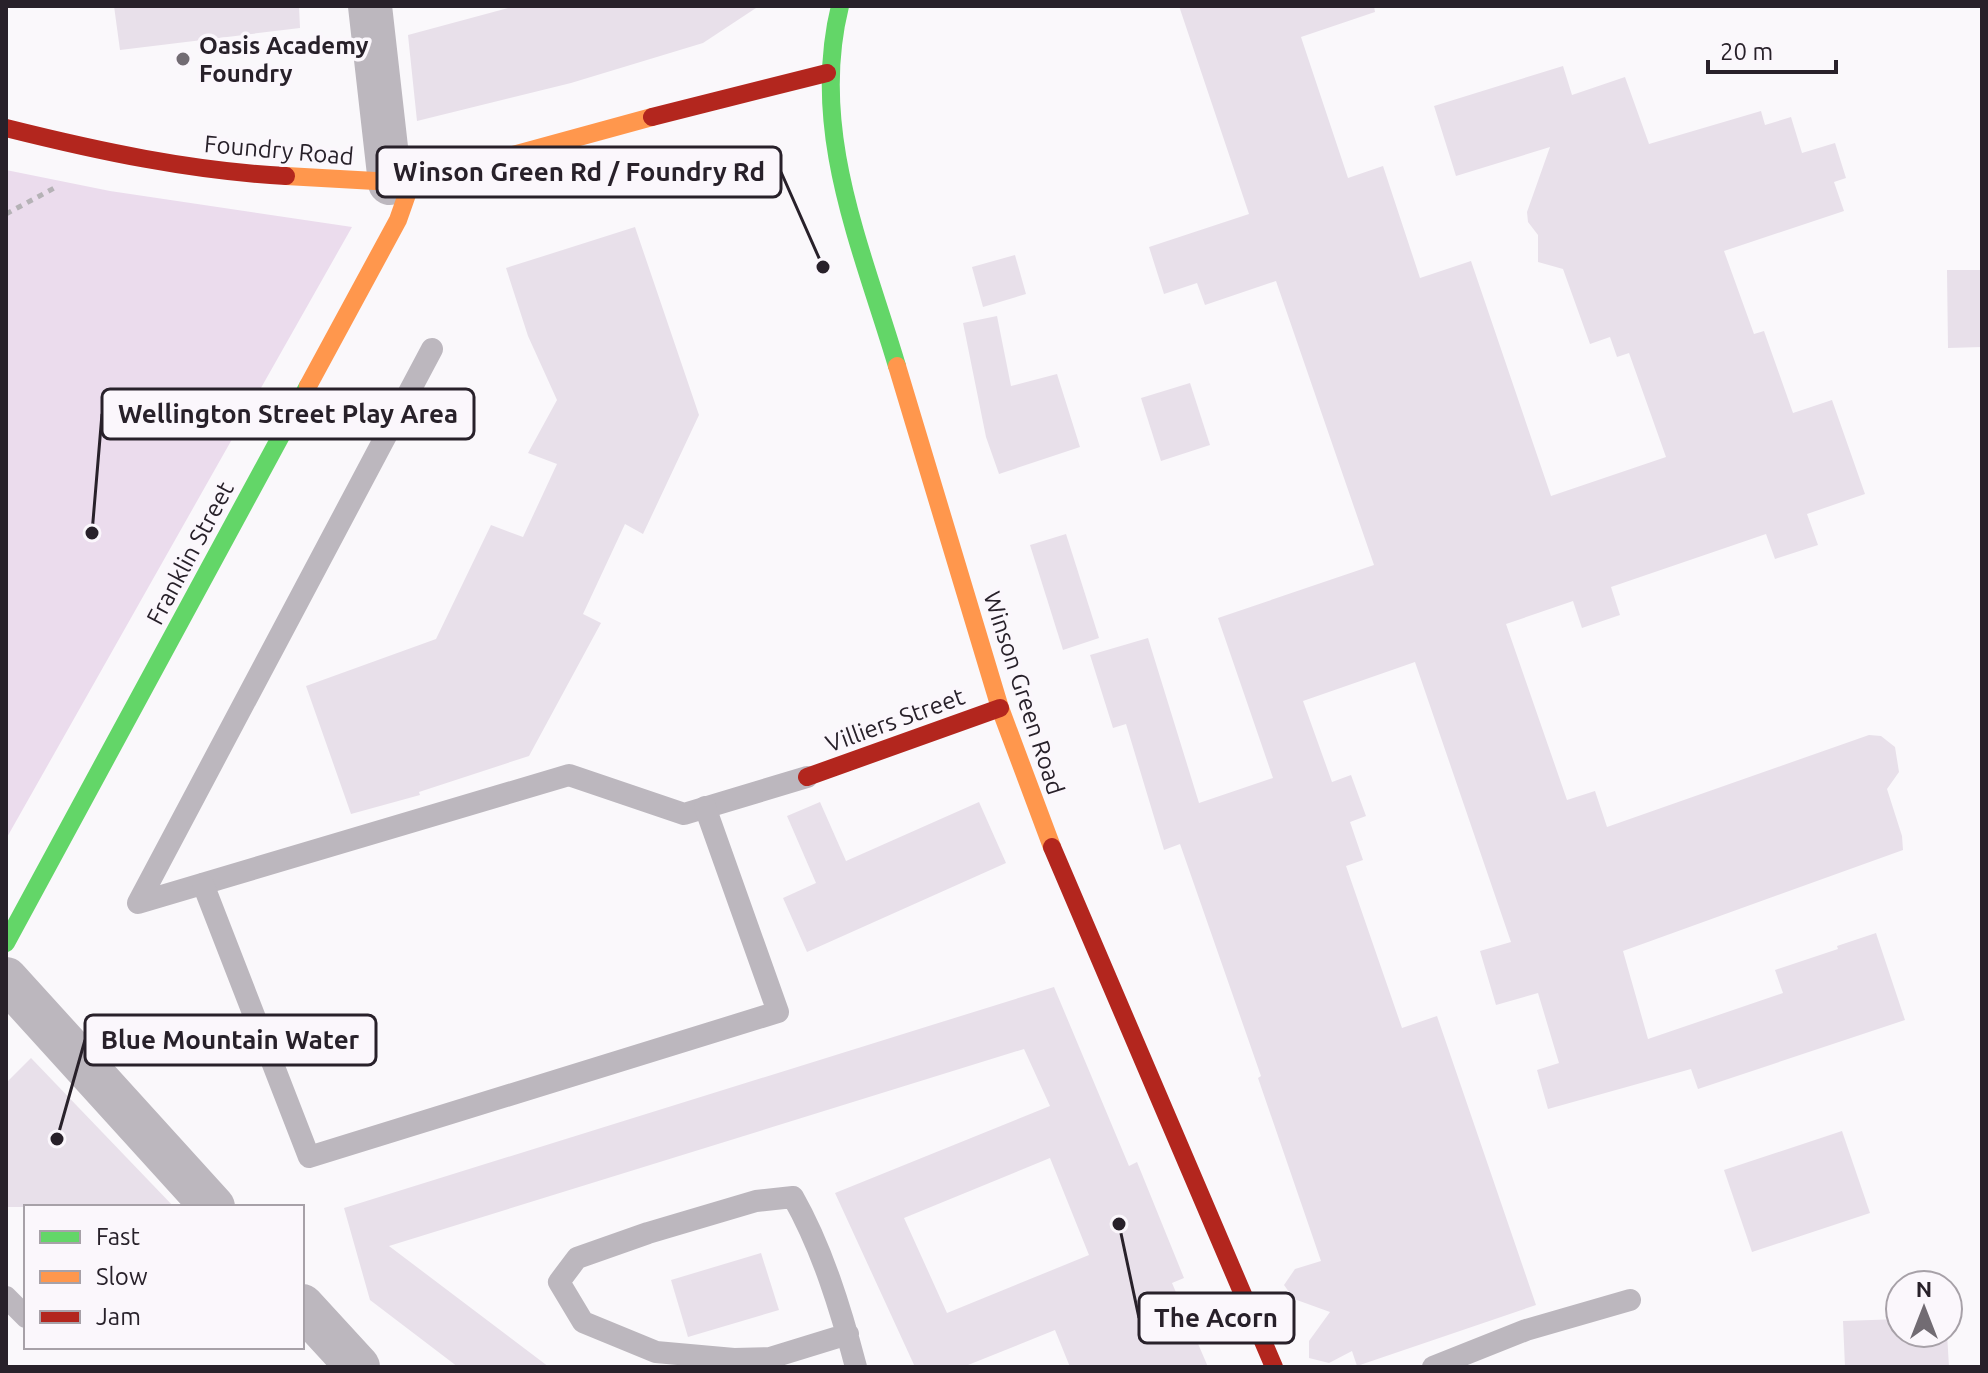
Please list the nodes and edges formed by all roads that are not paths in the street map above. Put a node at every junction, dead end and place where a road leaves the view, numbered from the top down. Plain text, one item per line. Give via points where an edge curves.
1 (370, 6) edge
2 (840, 6) edge
3 (827, 73) junction
4 (6, 128) edge
5 (400, 183) junction
6 (432, 349) dead end
7 (1000, 708) junction
8 (807, 777) joint
9 (705, 807) junction
10 (203, 884) junction
11 (6, 943) edge
12 (6, 979) edge
13 (206, 1205) edge
14 (6, 1297) edge
15 (1630, 1300) dead end
16 (304, 1308) edge
17 (24, 1315) edge
18 (848, 1334) junction
19 (358, 1367) edge
20 (856, 1367) edge
21 (1274, 1367) edge
22 (1433, 1367) edge

1 - 5 street
2 - 3 street, Winson Green Road
3 - 5 street, Foundry Road
3 - 7 street, Winson Green Road via 837,166
4 - 5 street, Foundry Road via 109,154 240,174
5 - 11 street, Franklin Street via 398,220
6 - 10 lane via 138,903
7 - 8 street, Villiers Street
7 - 21 street, Winson Green Road via 1065,882
8 - 9 lane
9 - 10 lane via 684,814 569,775
9 - 10 lane via 778,1012 309,1157
12 - 13 street
14 - 17 lane
15 - 22 lane via 1526,1330
16 - 19 street
18 - 18 lane via 770,1358 656,1352 583,1322 559,1282 577,1258 756,1201 793,1197 808,1223
18 - 20 lane

